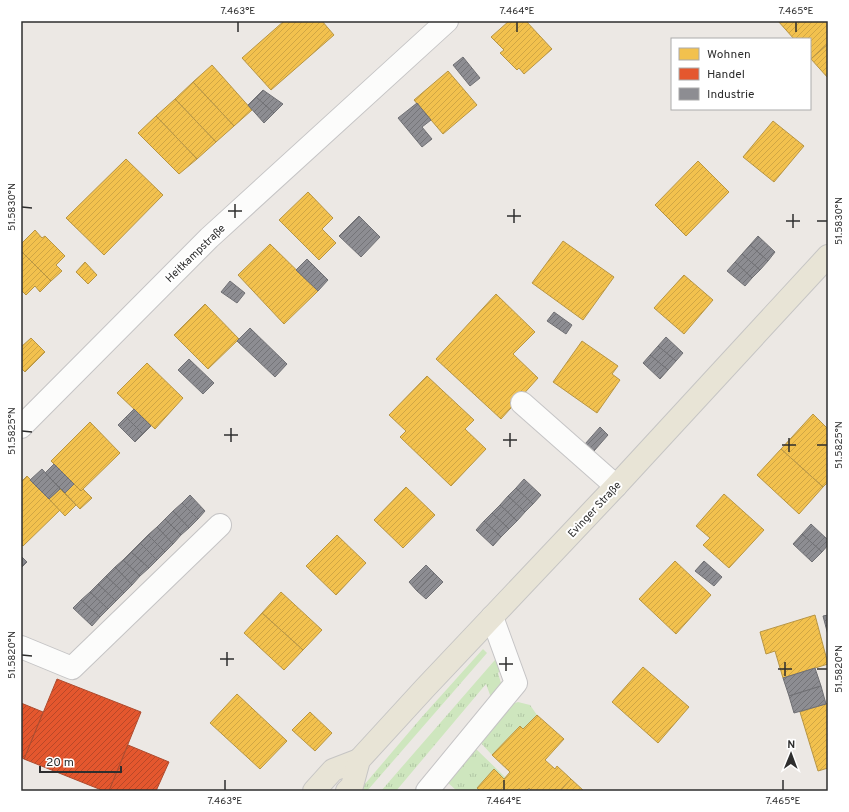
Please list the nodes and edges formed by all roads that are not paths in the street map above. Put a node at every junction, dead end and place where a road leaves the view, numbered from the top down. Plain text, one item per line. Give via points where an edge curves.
1 (447, 21) edge
2 (828, 256) edge
3 (522, 402) dead end
4 (22, 424) edge
5 (616, 486) junction
6 (220, 525) dead end
7 (492, 618) junction
8 (21, 647) edge
9 (359, 760) junction
10 (314, 791) edge
11 (348, 791) edge
12 (427, 791) edge

1 - 4 street, Heitkampstraße via 209,238
2 - 5 main road, Evinger Straße
3 - 5 street
5 - 7 main road, Evinger Straße
6 - 8 street via 72,668
7 - 9 main road, Evinger Straße
7 - 12 street via 516,683
9 - 10 main road, Evinger Straße via 333,770
9 - 11 main road, Evinger Straße via 352,786

